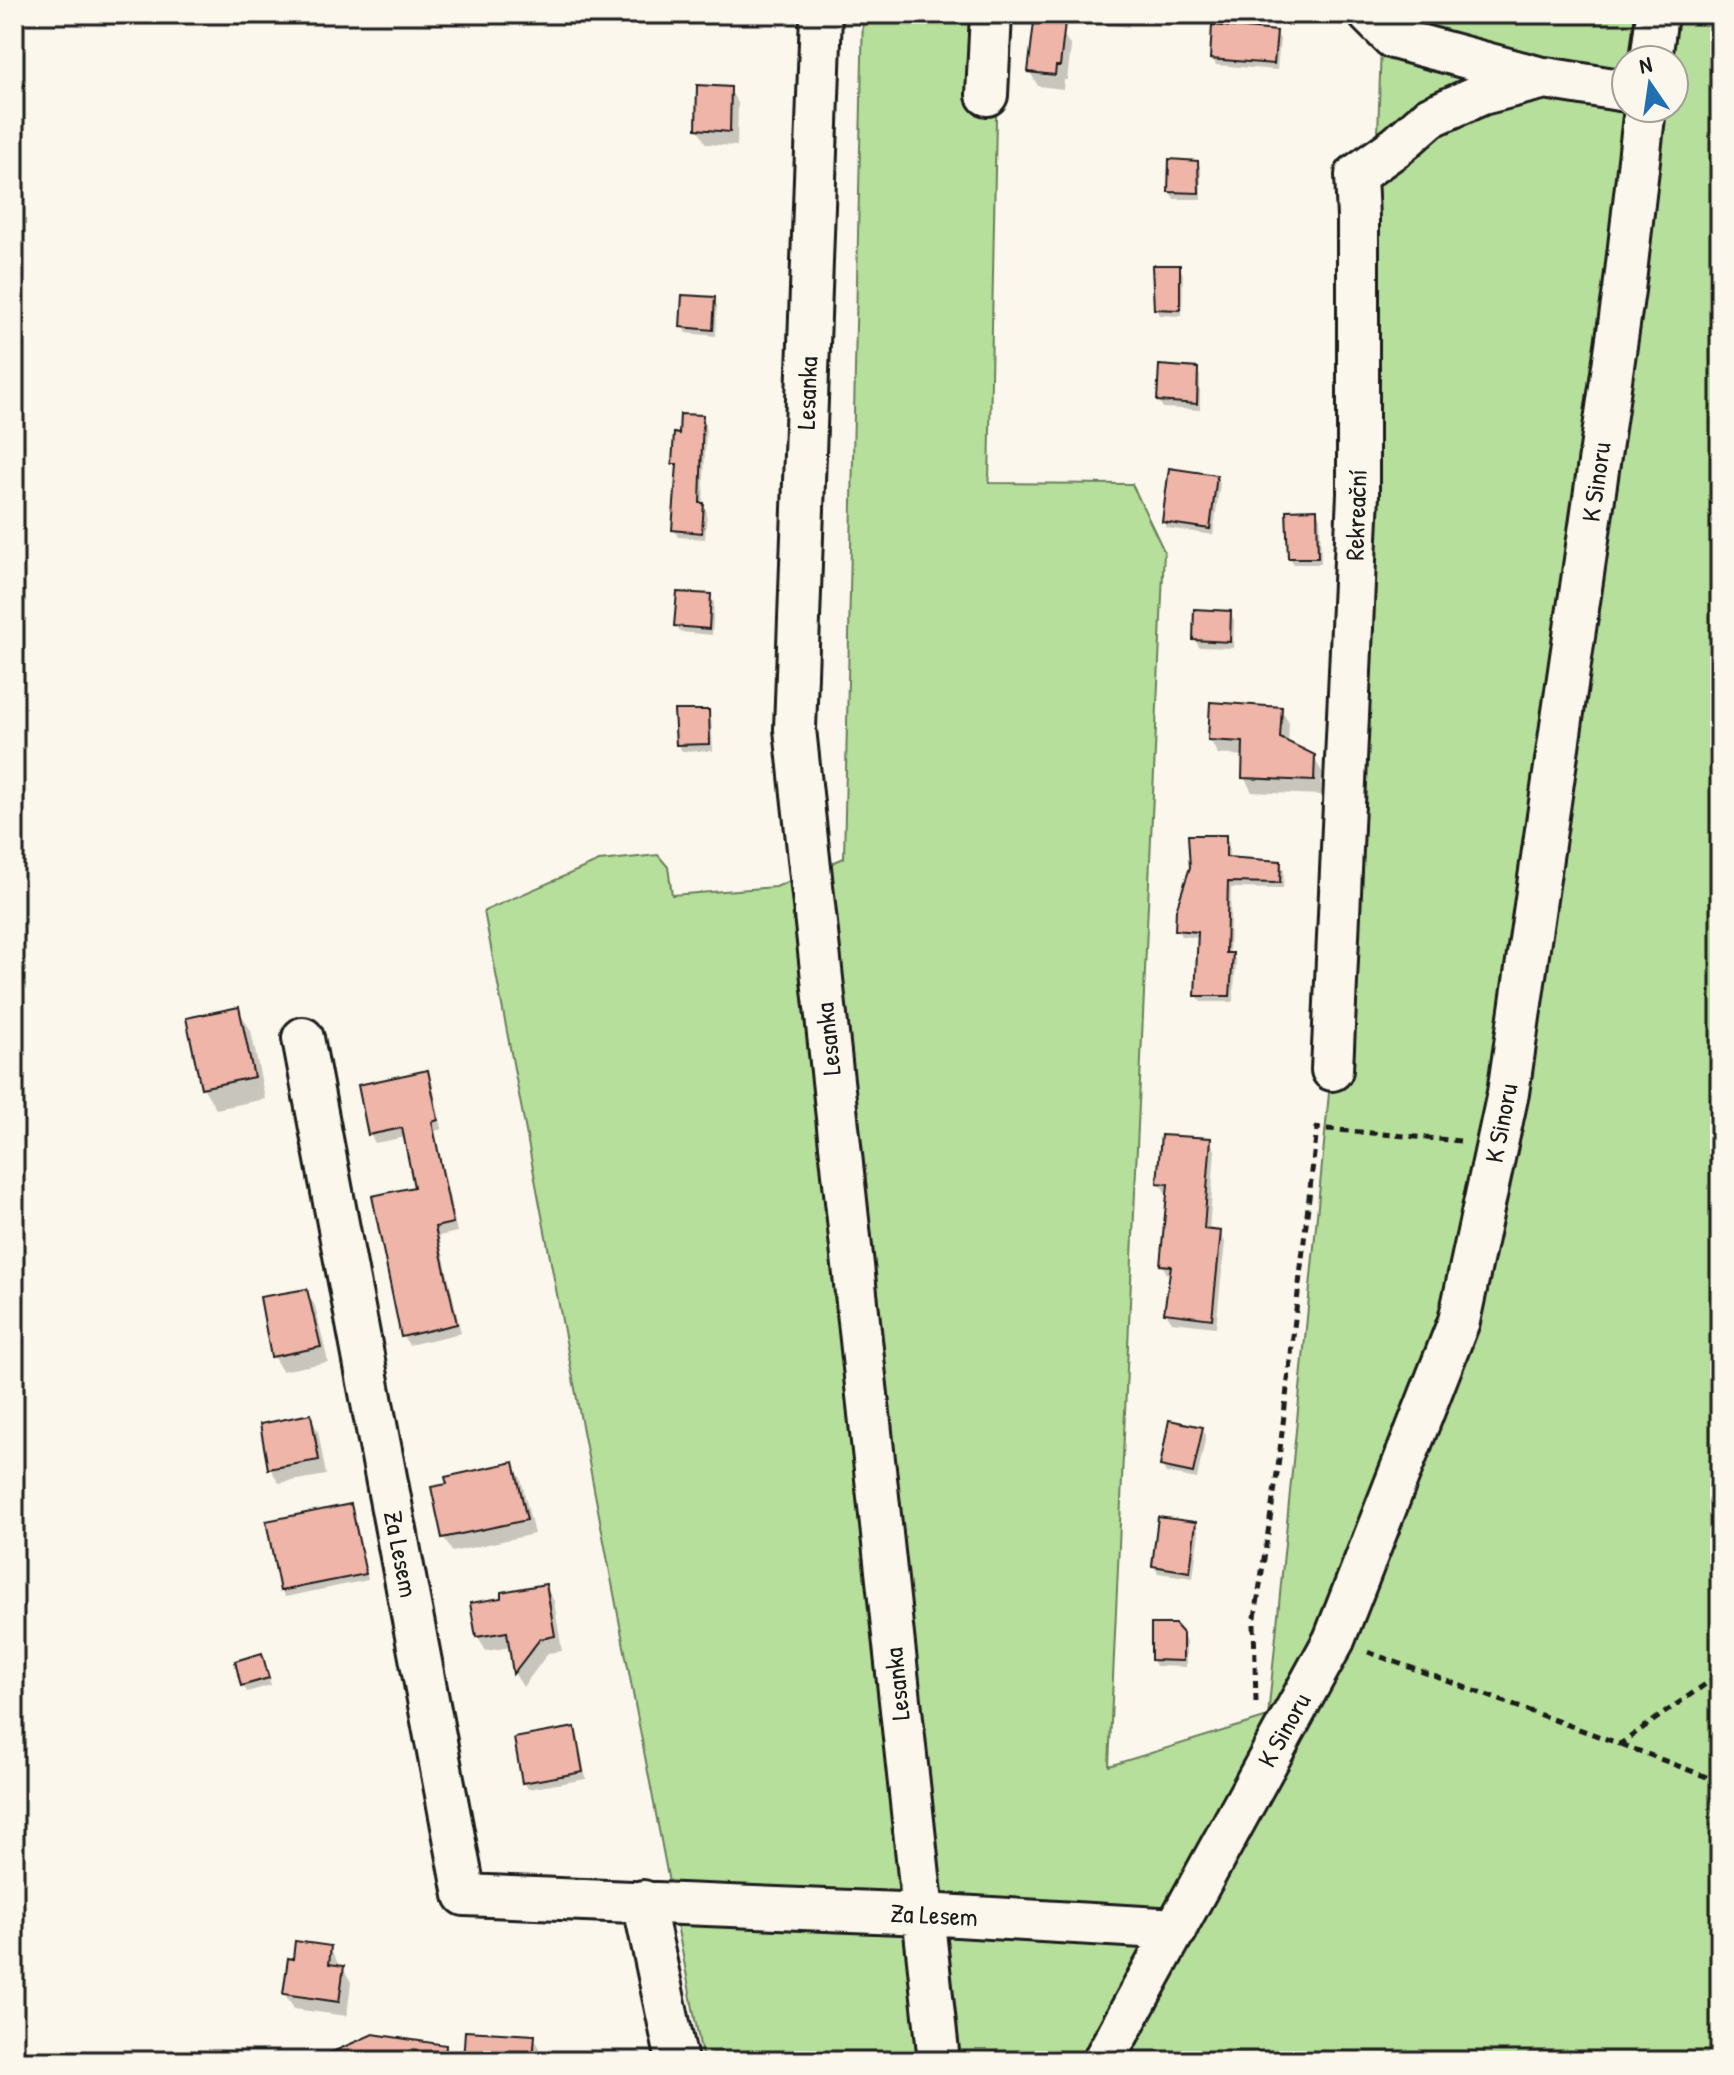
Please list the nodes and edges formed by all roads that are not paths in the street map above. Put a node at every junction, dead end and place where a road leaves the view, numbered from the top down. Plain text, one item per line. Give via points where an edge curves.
1 (821, 14) edge
2 (991, 14) edge
3 (1369, 14) edge
4 (1657, 14) edge
5 (1653, 44) edge
6 (1545, 78) junction
7 (1610, 88) edge
8 (987, 95) dead end
9 (1643, 124) edge
10 (303, 1038) dead end
11 (1332, 1070) dead end
12 (643, 1901) junction
13 (924, 1914) junction
14 (1177, 1929) junction
15 (677, 2061) edge
16 (939, 2061) edge
17 (1103, 2061) edge

1 - 13 street, Lesanka via 795,729
2 - 8 street
3 - 6 street, Rekreační via 1393,38
4 - 5 street
6 - 7 street, Rekreační
6 - 11 street, Rekreační via 1482,94 1430,117 1356,175 1358,494
9 - 14 street, K Sinoru via 1622,306 1510,1077 1459,1321 1334,1640
10 - 12 street, Za Lesem via 465,1895
12 - 13 street, Za Lesem
12 - 15 street
13 - 14 street, Za Lesem
13 - 16 street, Lesanka
14 - 17 street, K Sinoru

